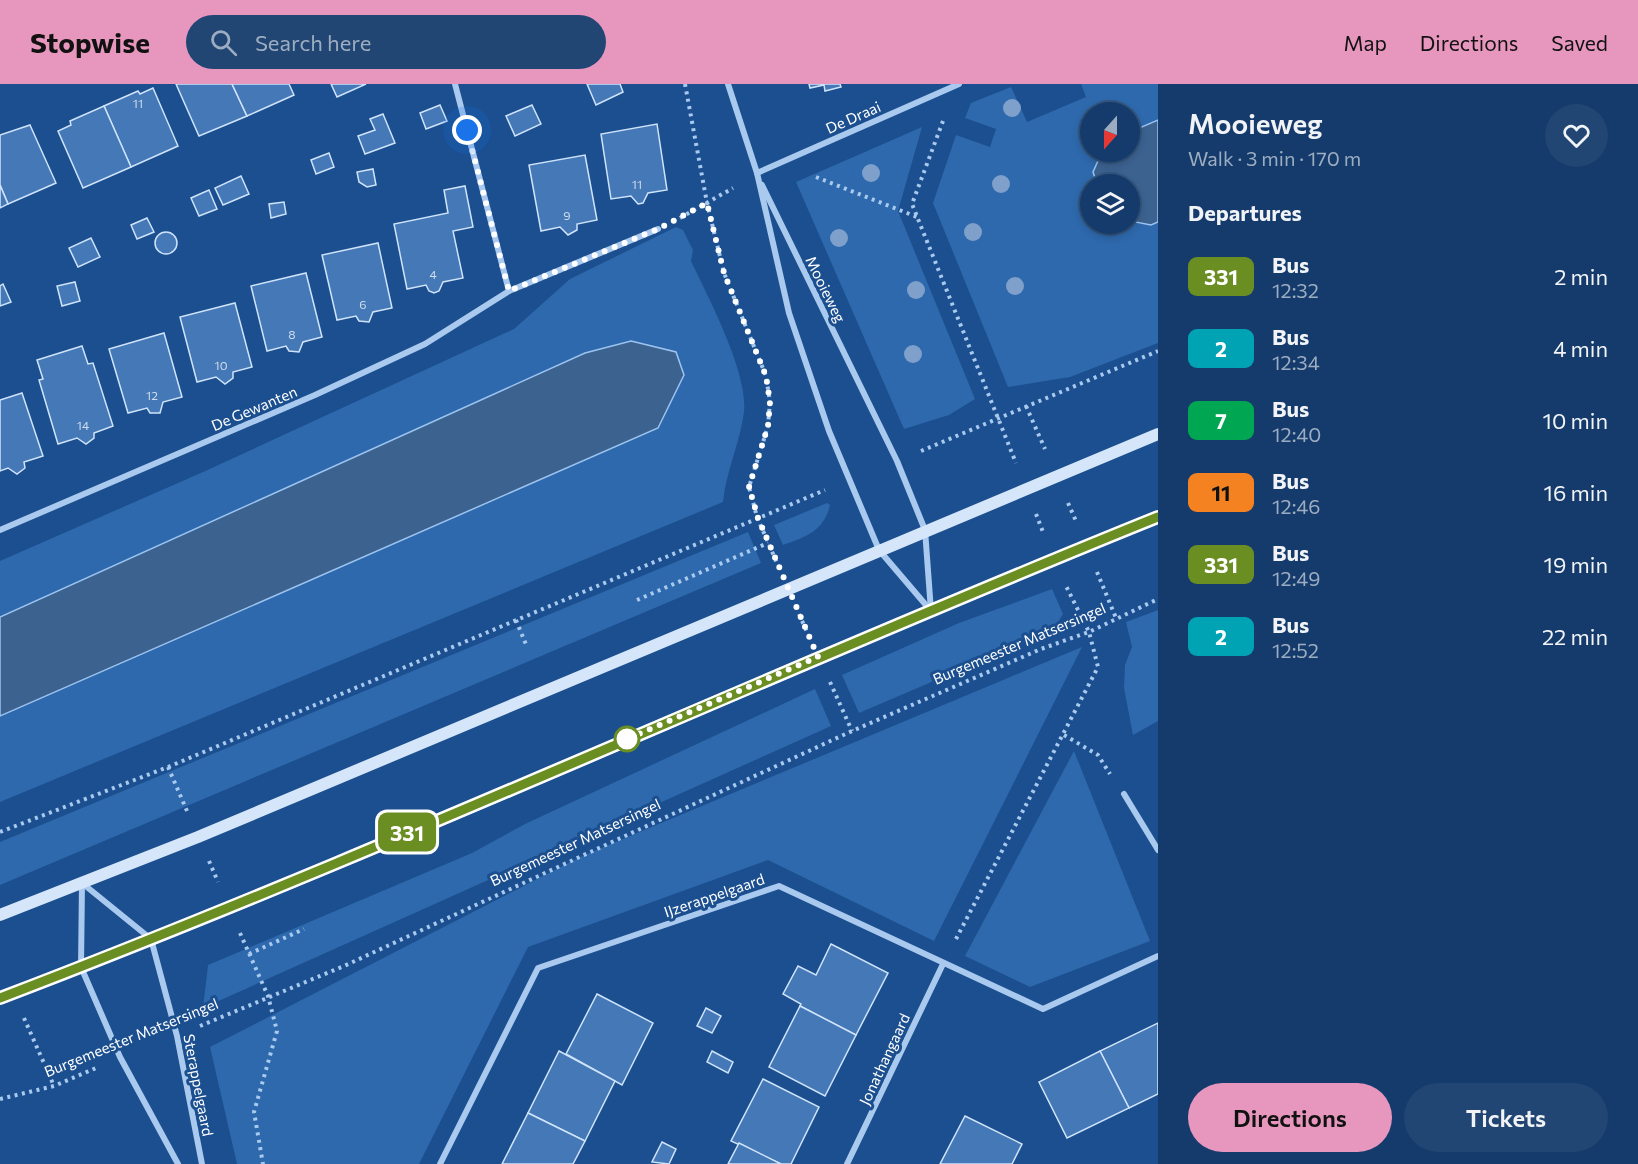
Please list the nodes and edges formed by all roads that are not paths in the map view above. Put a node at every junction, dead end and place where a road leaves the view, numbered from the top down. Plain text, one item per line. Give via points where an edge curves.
1 (455, 84) edge
2 (728, 84) edge
3 (958, 85) edge
4 (757, 173) junction
5 (658, 229) road end
6 (509, 291) junction
7 (1158, 434) edge
8 (1158, 517) edge
9 (0, 530) edge
10 (926, 530) junction
11 (879, 550) junction
12 (931, 611) junction
13 (1124, 794) road end
14 (1158, 850) edge
15 (82, 883) junction
16 (0, 915) edge
17 (151, 939) junction
18 (1158, 956) edge
19 (943, 964) junction
20 (81, 967) junction
21 (0, 998) edge
22 (178, 1164) edge
23 (202, 1164) edge
24 (440, 1164) edge
25 (847, 1164) edge

1 - 6 street
2 - 4 street, Mooieweg
3 - 4 street, De Draai
4 - 10 street, Mooieweg via 897,461
4 - 11 street, Mooieweg via 789,313 849,480
5 - 6 street, De Gewanten
6 - 9 street, De Gewanten via 425,344
7 - 10 main road
8 - 12 main road
10 - 11 main road
10 - 12 street, Mooieweg
11 - 12 street, Mooieweg
11 - 15 main road
12 - 17 main road
13 - 14 street
15 - 16 main road
15 - 17 street
15 - 20 street
17 - 20 main road
17 - 23 street, Sterappelgaard via 177,1036
18 - 19 street, IJzerappelgaard via 1043,1009
19 - 24 street, IJzerappelgaard via 779,886 538,968
19 - 25 street, Jonathangaard
20 - 21 main road
20 - 22 street via 120,1057

